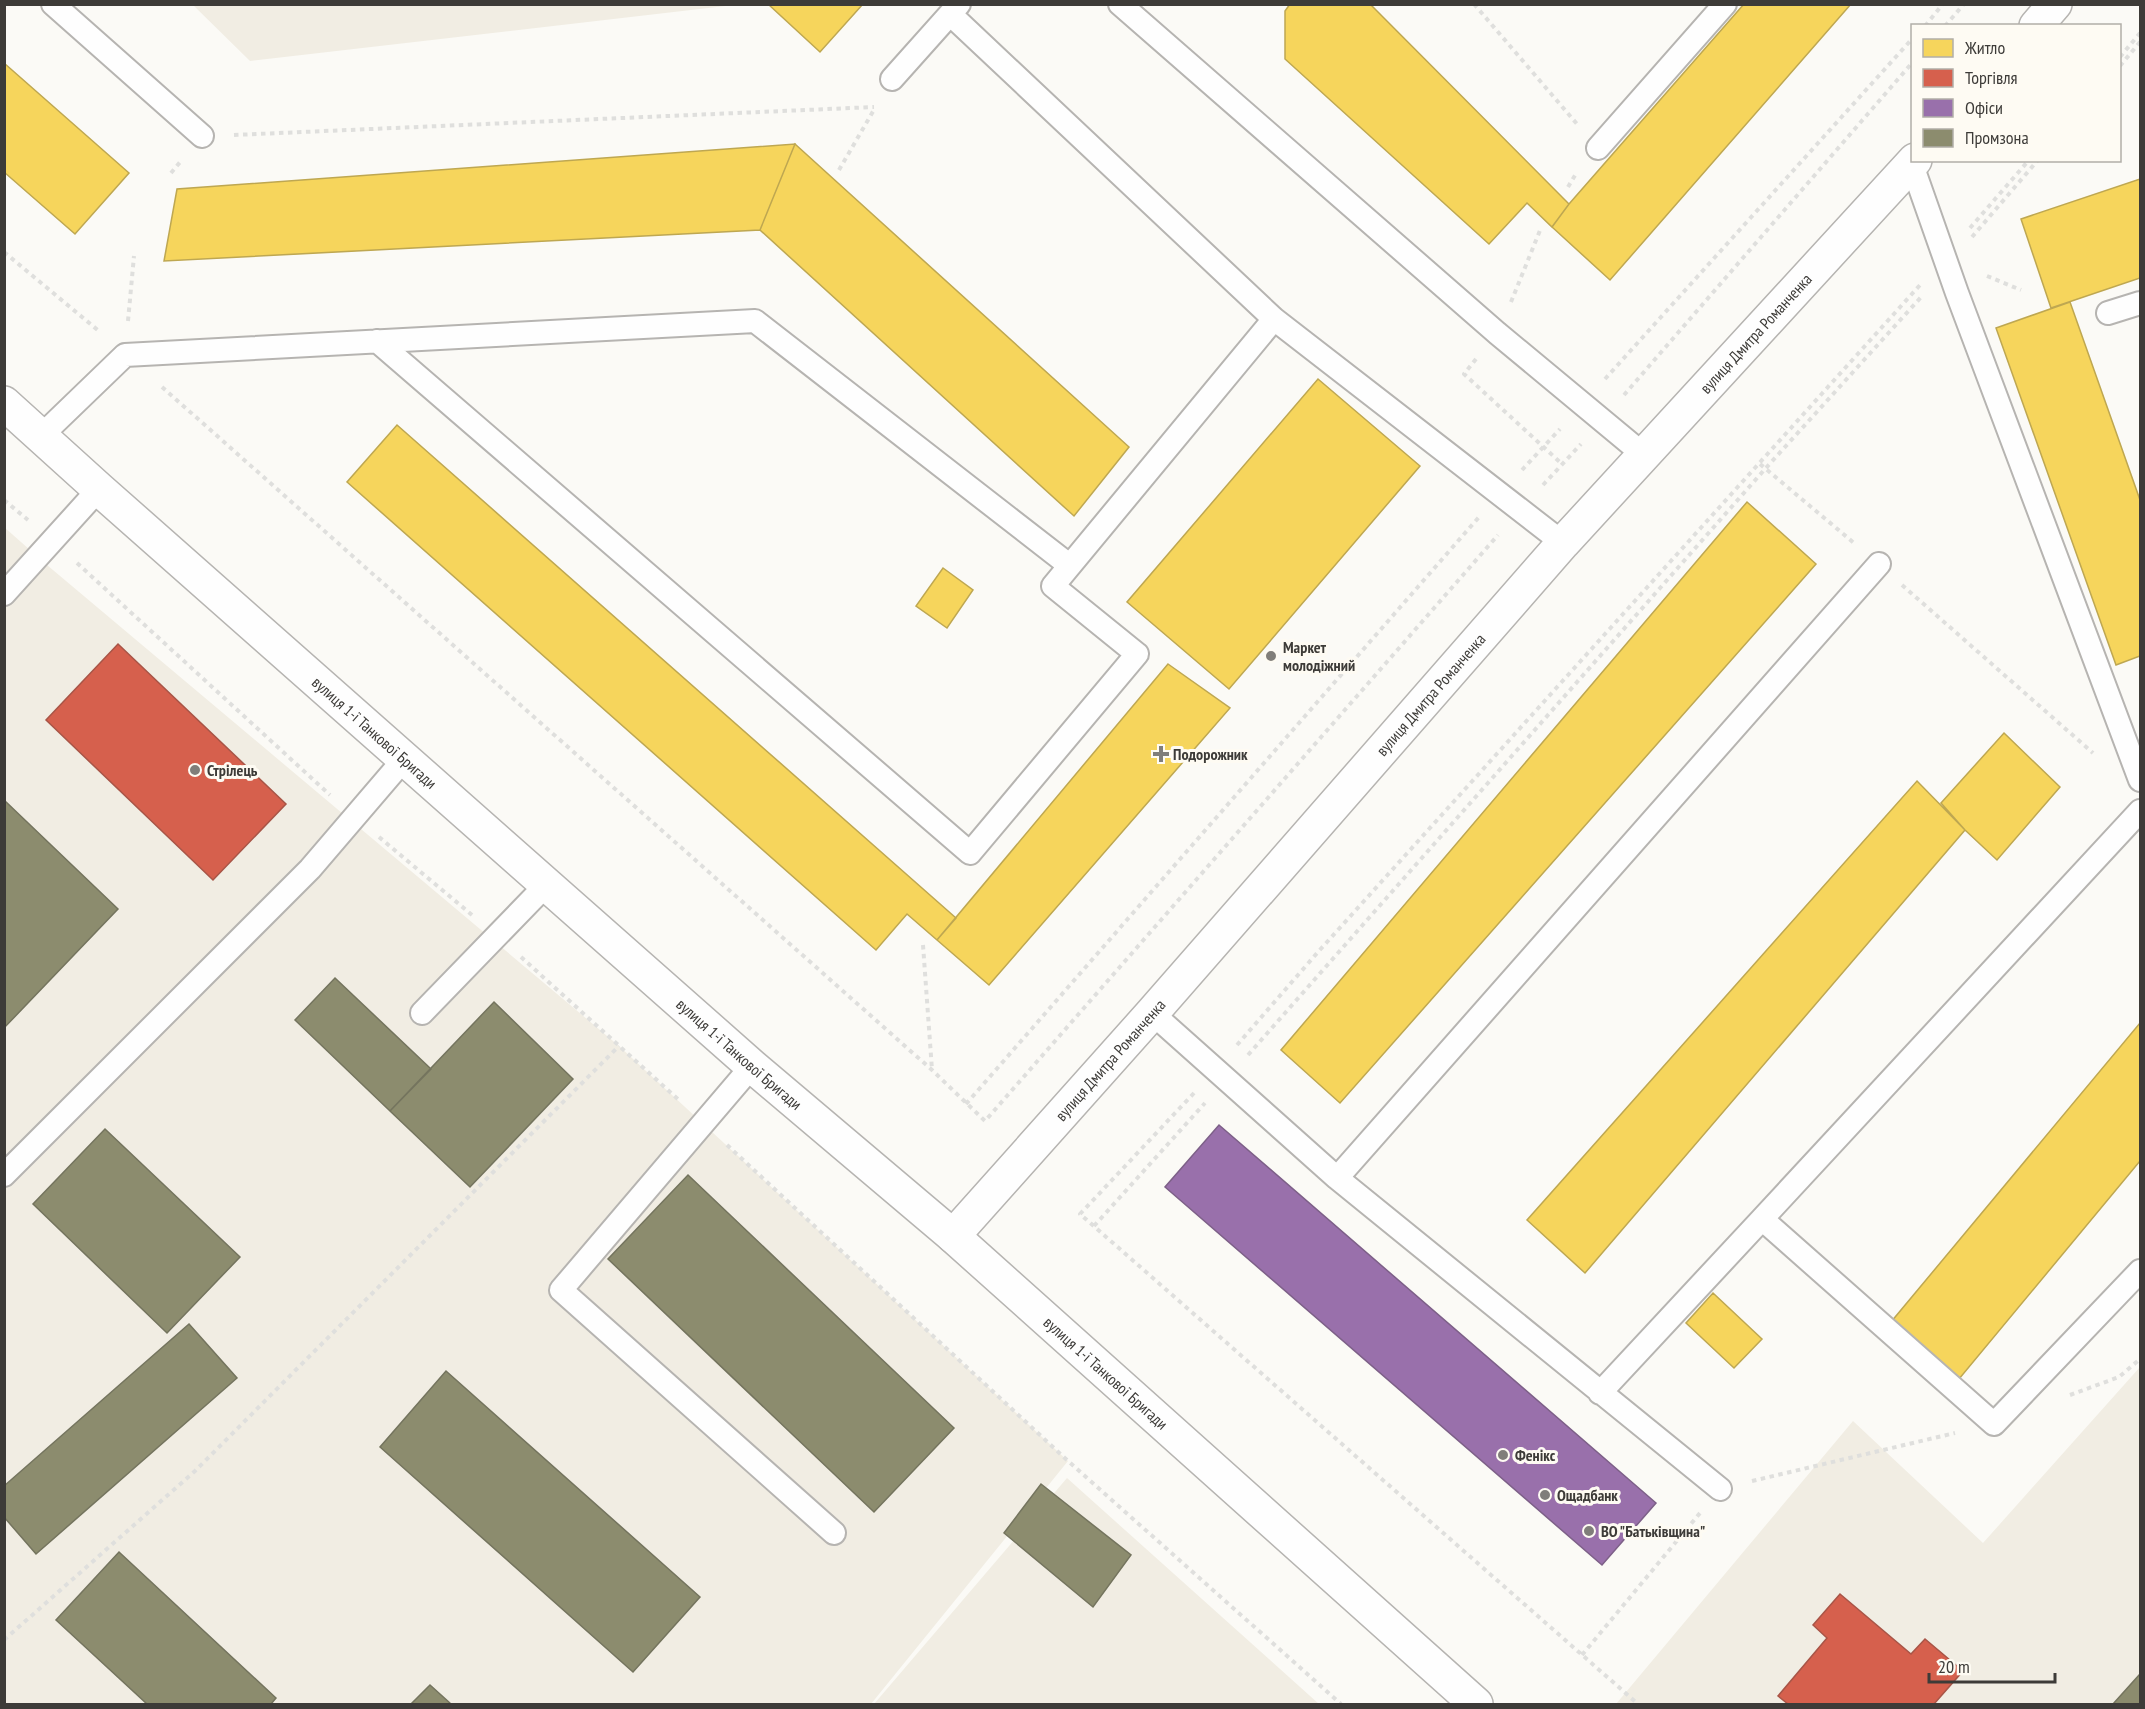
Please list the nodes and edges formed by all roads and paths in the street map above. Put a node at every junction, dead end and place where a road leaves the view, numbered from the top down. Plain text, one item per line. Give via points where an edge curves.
1 (53, 4) edge
2 (1120, 4) edge
3 (1474, 4) edge
4 (1725, 4) edge
5 (1944, 4) edge
6 (1964, 4) edge
7 (2055, 4) edge
8 (955, 9) edge
9 (1926, 24) edge
10 (1947, 24) edge
11 (2038, 24) edge
12 (2140, 33) edge
13 (1911, 40) edge
14 (2140, 42) edge
15 (2121, 56) edge
16 (1911, 64) edge
17 (2121, 65) edge
18 (892, 79) dead end
19 (202, 136) joint
20 (1598, 148) joint
21 (2027, 162) edge
22 (2036, 162) edge
23 (1913, 163) edge
24 (839, 170) dead end
25 (4, 252) edge
26 (134, 256) dead end
27 (1947, 262) junction
28 (2140, 303) edge
29 (2108, 313) dead end
30 (1274, 319) junction
31 (377, 341) junction
32 (125, 355) junction
33 (4, 403) edge
34 (1583, 404) junction
35 (1602, 420) junction
36 (41, 436) junction
37 (1644, 455) junction
38 (1760, 464) junction
39 (1766, 469) junction
40 (99, 489) junction
41 (1499, 494) junction
42 (1520, 510) junction
43 (1563, 543) junction
44 (1879, 564) junction
45 (1069, 565) junction
46 (4, 594) edge
47 (2097, 756) dead end
48 (405, 758) junction
49 (2140, 780) edge
50 (2140, 811) edge
51 (547, 884) junction
52 (922, 945) dead end
53 (422, 1013) dead end
54 (1152, 1013) junction
55 (619, 1046) dead end
56 (753, 1066) junction
57 (932, 1071) junction
58 (1222, 1074) junction
59 (966, 1104) junction
60 (704, 1124) junction
61 (4, 1175) edge
62 (1337, 1178) junction
63 (1762, 1219) junction
64 (1094, 1227) junction
65 (953, 1236) junction
66 (2140, 1270) edge
67 (2140, 1359) edge
68 (1600, 1393) junction
69 (2067, 1396) dead end
70 (1994, 1424) junction
71 (1720, 1489) junction
72 (834, 1533) dead end
73 (4, 1640) edge
74 (1582, 1655) junction
75 (1341, 1704) edge
76 (1476, 1704) edge
77 (1638, 1704) edge

1 - 19 lane
2 - 34 lane
3 - 20 path
4 - 20 lane
5 - 9 path
6 - 10 path
7 - 11 main road
8 - 18 lane
8 - 30 lane
12 - 15 path
13 - 34 path
14 - 17 path
16 - 35 path
19 - 24 path via 875,107
21 - 27 path
22 - 27 path
23 - 27 lane
23 - 37 main road, вулиця Дмитра Романченка
25 - 32 path
26 - 32 path
27 - 38 path
27 - 39 path
27 - 49 lane
28 - 29 lane
30 - 41 lane
30 - 45 lane
31 - 32 lane
31 - 45 lane via 755,321
31 - 45 lane via 970,854 1137,654 1053,586
32 - 36 lane
32 - 57 path
33 - 36 main road, вулиця 1-ї Танкової Бригади
34 - 35 lane
34 - 41 path
35 - 37 lane
35 - 42 path
36 - 40 main road, вулиця 1-ї Танкової Бригади
37 - 43 main road, вулиця Дмитра Романченка
38 - 39 path
38 - 58 path via 1326,943
39 - 44 path
39 - 58 path
40 - 46 lane
40 - 48 main road, вулиця 1-ї Танкової Бригади
41 - 42 lane
41 - 59 path
42 - 43 lane
42 - 59 path via 985,1121
43 - 54 main road, вулиця Дмитра Романченка
44 - 47 path
44 - 62 lane
48 - 51 main road, вулиця 1-ї Танкової Бригади
48 - 61 lane via 310,869
50 - 63 lane
51 - 53 lane
51 - 56 main road, вулиця 1-ї Танкової Бригади
52 - 57 path
54 - 58 lane
54 - 65 main road, вулиця Дмитра Романченка
55 - 73 path via 195,1471
56 - 60 lane
56 - 65 main road, вулиця 1-ї Танкової Бригади
57 - 59 path
58 - 62 lane
58 - 64 path
58 - 64 path via 1080,1214
60 - 72 lane via 561,1290
60 - 75 path via 1068,1461
62 - 68 lane
63 - 68 lane
63 - 70 lane
64 - 74 path
65 - 76 main road, вулиця 1-ї Танкової Бригади
66 - 70 lane
67 - 69 path via 2119,1377
68 - 71 lane
70 - 71 path
71 - 74 path
74 - 77 path

